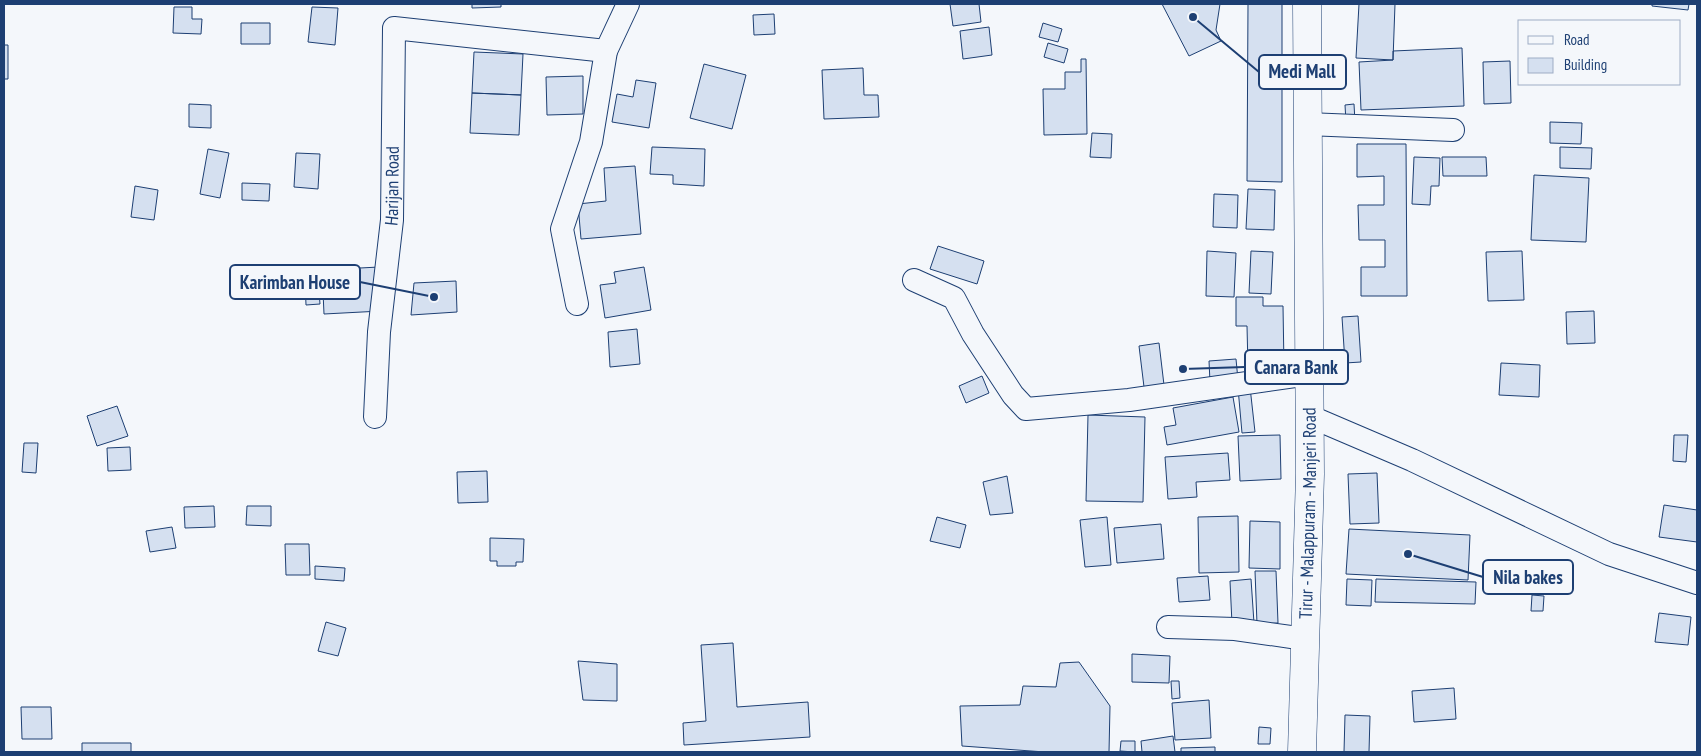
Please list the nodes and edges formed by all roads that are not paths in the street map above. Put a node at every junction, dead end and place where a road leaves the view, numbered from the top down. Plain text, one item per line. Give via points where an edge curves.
1 (628, 4) edge
2 (1307, 4) edge
3 (606, 51) junction
4 (1307, 124) junction
5 (1454, 130) dead end
6 (914, 280) dead end
7 (577, 304) dead end
8 (1309, 374) junction
9 (1309, 416) junction
10 (375, 417) dead end
11 (1697, 583) edge
12 (1168, 627) dead end
13 (1305, 639) junction
14 (1302, 752) edge

1 - 3 street
2 - 4 main road, Tirur - Malappuram - Manjeri Road
3 - 7 street via 591,142 562,229
3 - 10 street, Harijan Road via 394,28 392,220 379,332
4 - 5 street
4 - 8 main road, Tirur - Malappuram - Manjeri Road
6 - 8 street via 954,298 973,334 1013,395 1026,409 1128,400
8 - 9 main road, Tirur - Malappuram - Manjeri Road
9 - 11 street via 1412,460 1609,554
9 - 13 main road, Tirur - Malappuram - Manjeri Road
12 - 13 street via 1235,629
13 - 14 main road, Tirur - Malappuram - Manjeri Road

